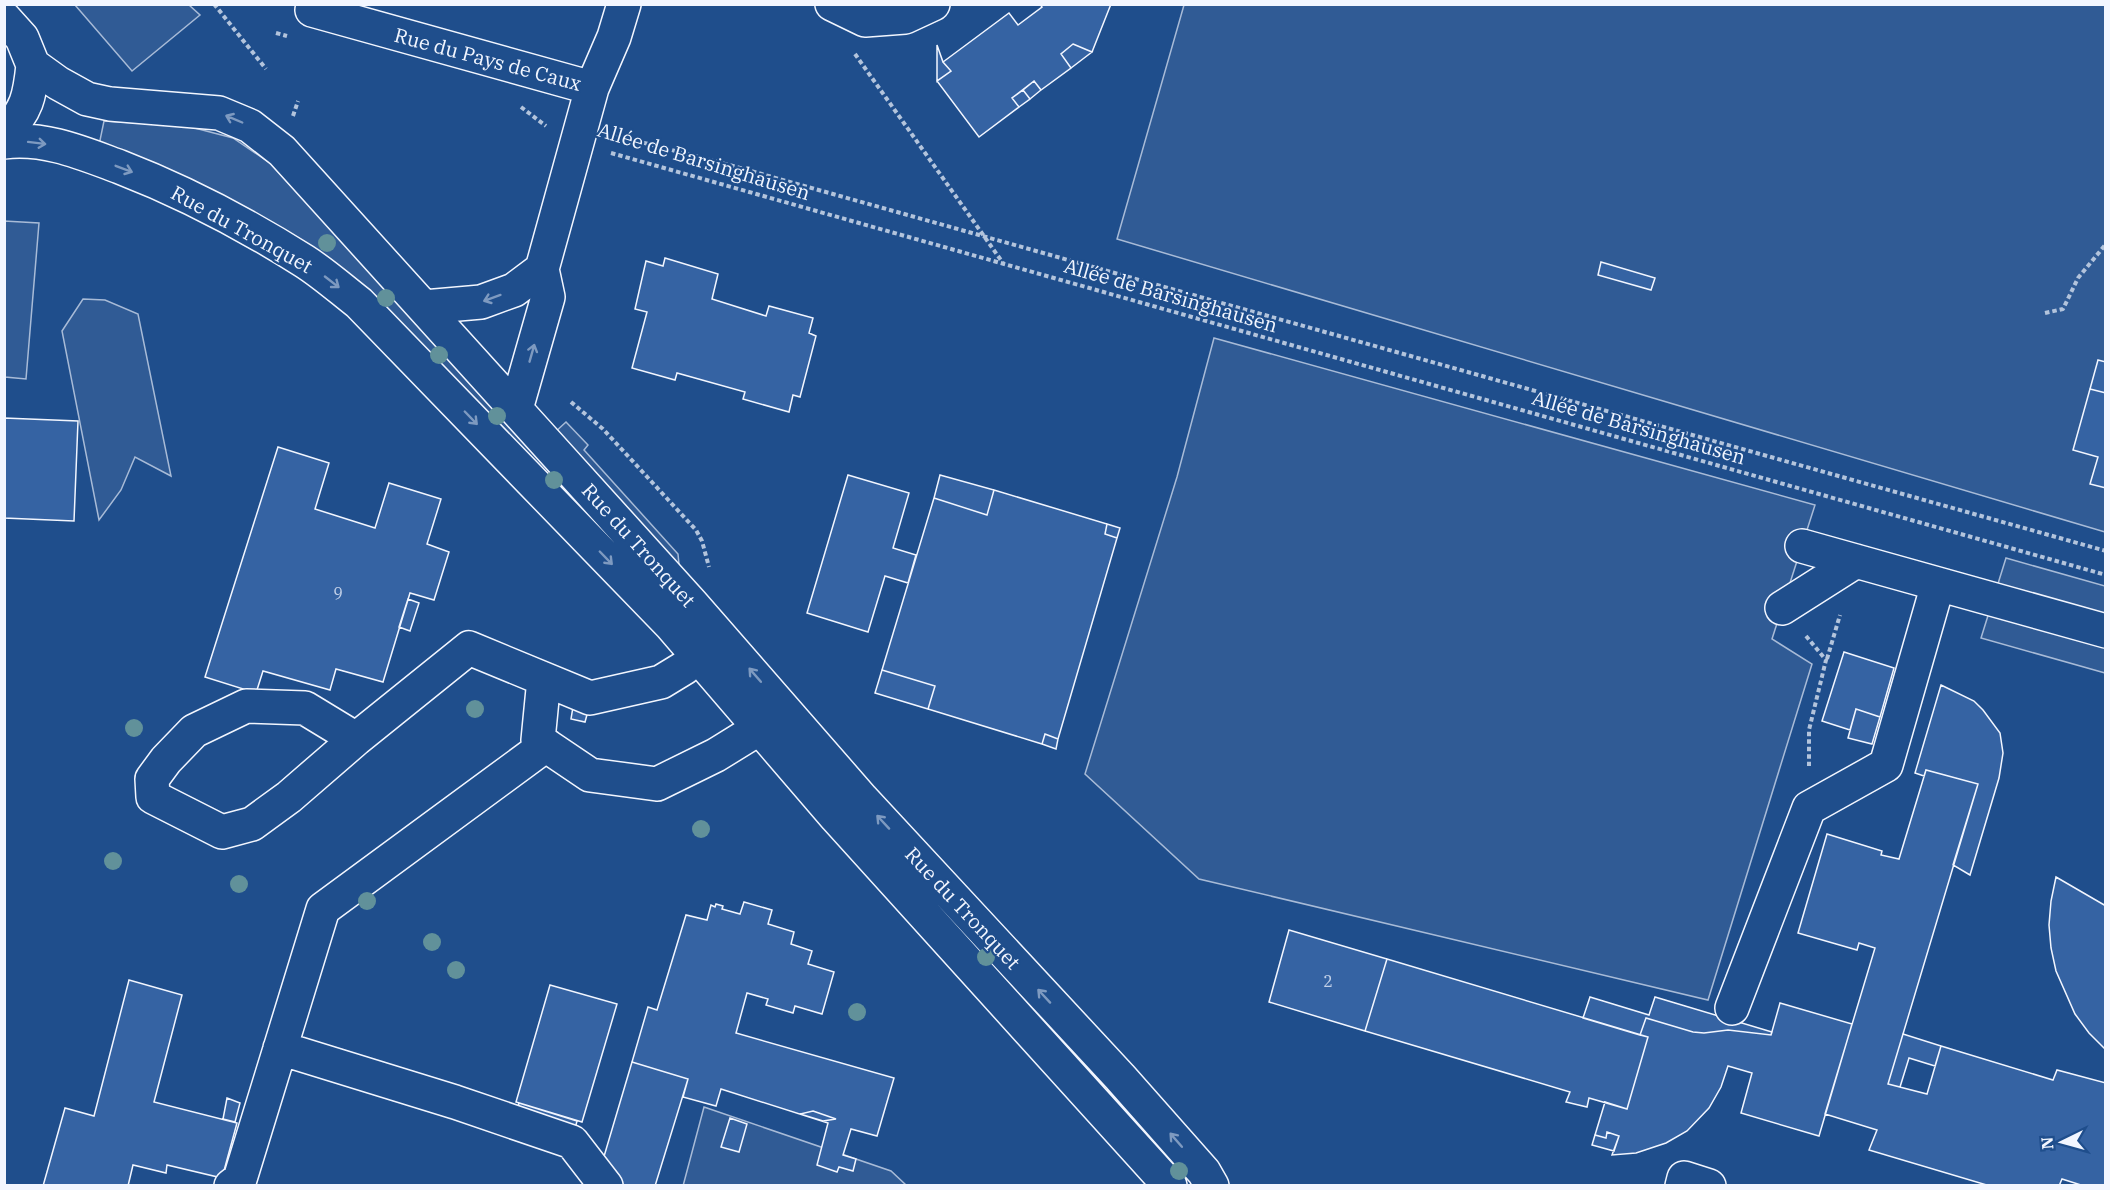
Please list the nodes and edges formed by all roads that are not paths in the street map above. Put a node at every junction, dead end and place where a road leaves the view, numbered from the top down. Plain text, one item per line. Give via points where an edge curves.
1 (314, 4) edge
2 (624, 4) edge
3 (832, 4) edge
4 (933, 4) edge
5 (5, 18) edge
6 (33, 65) junction
7 (592, 88) junction
8 (4, 133) edge
9 (4, 142) edge
10 (542, 269) junction
11 (424, 307) junction
12 (516, 409) junction
13 (1802, 546) dead end
14 (1856, 561) junction
15 (1938, 584) junction
16 (1782, 608) road end
17 (2106, 631) edge
18 (709, 647) junction
19 (544, 679) junction
20 (773, 719) junction
21 (356, 739) junction
22 (546, 745) junction
23 (1732, 1008) dead end
24 (280, 1048) junction
25 (231, 1185) edge
26 (606, 1185) edge
27 (1170, 1185) edge
28 (1212, 1185) edge
29 (1682, 1185) edge
30 (1709, 1185) edge

1 - 7 street, Rue du Pays de Caux via 312,10
2 - 7 street
3 - 4 street via 865,20 905,17
5 - 6 street via 22,38
6 - 8 street via 26,105
11 -> 6 street, Rue du Tronquet via 282,151 250,126 219,113 87,99
7 - 10 street, Rue du Pays de Caux
9 -> 18 street, Rue du Tronquet via 70,148 157,181 305,261 359,303 671,625
10 -> 11 street via 514,290 481,302
12 -> 10 street, Rue du Pays de Caux via 548,297
11 - 12 street, Rue du Tronquet
12 - 18 street, Rue du Tronquet
13 - 14 street
14 - 15 street
14 - 16 street
15 - 17 street
15 - 23 street via 1886,765 1809,808
18 - 19 street via 661,682 590,698
18 - 20 street, Rue du Tronquet
19 - 21 street via 469,648
19 - 22 street via 538,740
20 - 22 street via 716,755 657,784 590,775
20 - 27 street, Rue du Tronquet via 837,817
28 -> 20 street, Rue du Tronquet via 1120,1077 862,799
21 - 21 street via 305,708 246,706 194,732 152,779 153,797 222,832 252,824
22 - 24 street via 322,909
24 - 25 street via 240,1179
24 - 26 street via 572,1142
29 - 30 street via 1684,1178

